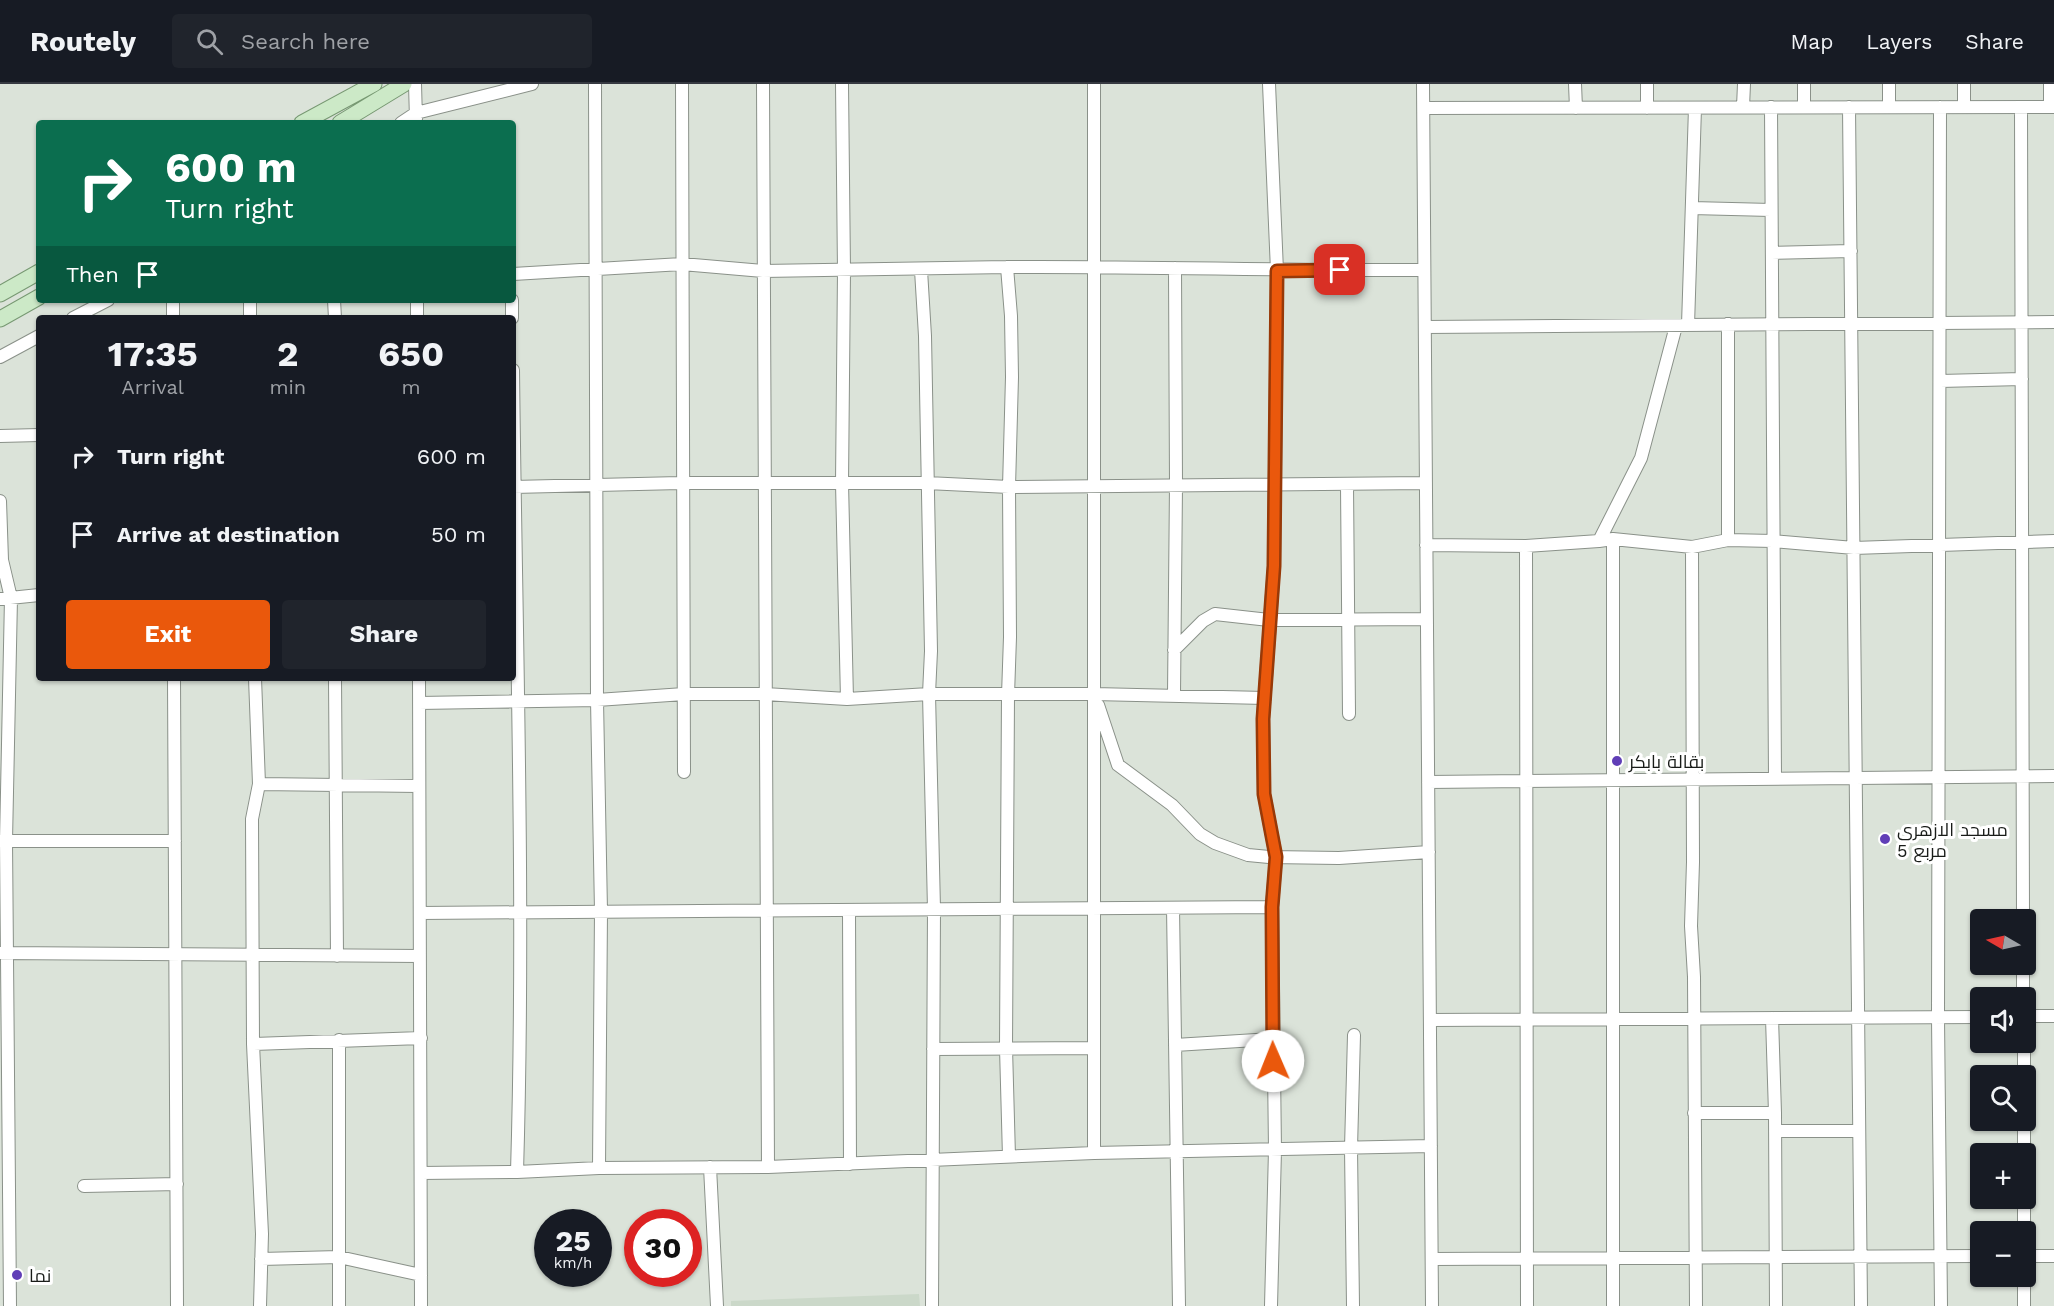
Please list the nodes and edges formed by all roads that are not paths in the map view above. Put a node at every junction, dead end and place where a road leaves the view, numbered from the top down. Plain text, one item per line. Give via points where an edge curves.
1 (374, 84) edge
2 (404, 84) edge
3 (415, 84) edge
4 (532, 84) edge
5 (595, 84) edge
6 (682, 84) edge
7 (763, 84) edge
8 (842, 84) edge
9 (1094, 84) edge
10 (1269, 84) edge
11 (1423, 84) edge
12 (1575, 84) edge
13 (1647, 84) edge
14 (1744, 84) edge
15 (1804, 84) edge
16 (1888, 84) edge
17 (1964, 84) edge
18 (2050, 84) edge
19 (1743, 107) junction
20 (1771, 107) junction
21 (1804, 107) junction
22 (1849, 107) junction
23 (1889, 107) junction
24 (1940, 107) junction
25 (1964, 107) junction
26 (2021, 107) junction
27 (2052, 107) edge
28 (1424, 108) junction
29 (1576, 108) junction
30 (1647, 108) junction
31 (1695, 108) junction
32 (416, 118) edge
33 (308, 120) edge
34 (345, 120) edge
35 (1692, 207) junction
36 (1772, 210) junction
37 (1851, 250) junction
38 (1772, 253) junction
39 (682, 264) junction
40 (1007, 267) junction
41 (1095, 267) junction
42 (1174, 268) junction
43 (595, 269) junction
44 (921, 270) junction
45 (1424, 270) junction
46 (844, 271) junction
47 (1277, 271) junction
48 (763, 272) junction
49 (36, 274) edge
50 (516, 274) edge
51 (0, 294) edge
52 (36, 299) edge
53 (102, 303) edge
54 (79, 315) edge
55 (0, 319) edge
56 (2021, 322) junction
57 (2054, 322) edge
58 (1852, 323) junction
59 (1940, 323) junction
60 (1728, 324) junction
61 (1771, 324) junction
62 (1682, 325) junction
63 (1425, 327) junction
64 (36, 338) edge
65 (0, 357) edge
66 (2022, 379) junction
67 (1940, 381) junction
68 (36, 435) edge
69 (0, 436) edge
70 (682, 483) junction
71 (764, 483) junction
72 (842, 483) junction
73 (927, 483) junction
74 (1426, 483) junction
75 (596, 484) junction
76 (1176, 485) junction
77 (1275, 485) junction
78 (1347, 485) junction
79 (516, 486) edge
80 (1094, 486) junction
81 (1009, 487) junction
82 (0, 501) edge
83 (1613, 538) junction
84 (1728, 540) junction
85 (1773, 541) junction
86 (2054, 541) edge
87 (1599, 542) junction
88 (2022, 542) junction
89 (1939, 544) junction
90 (1426, 545) junction
91 (1526, 546) junction
92 (1692, 547) junction
93 (1854, 548) junction
94 (36, 595) edge
95 (5, 598) edge
96 (1349, 619) junction
97 (1427, 619) junction
98 (1269, 620) junction
99 (516, 629) edge
100 (1174, 650) junction
101 (174, 681) edge
102 (255, 681) edge
103 (335, 681) edge
104 (419, 681) edge
105 (684, 694) junction
106 (765, 694) junction
107 (929, 694) junction
108 (1094, 694) junction
109 (1008, 695) junction
110 (1174, 695) junction
111 (1265, 698) junction
112 (847, 699) junction
113 (597, 700) junction
114 (517, 701) junction
115 (419, 703) junction
116 (1349, 714) dead end
117 (684, 772) dead end
118 (2023, 776) junction
119 (2054, 776) edge
120 (1938, 777) junction
121 (1775, 778) junction
122 (1856, 778) junction
123 (1693, 779) junction
124 (1612, 780) junction
125 (1526, 781) junction
126 (1428, 782) junction
127 (259, 784) junction
128 (335, 785) junction
129 (419, 786) junction
130 (3, 841) edge
131 (175, 841) junction
132 (1428, 852) junction
133 (1276, 857) junction
134 (1272, 907) junction
135 (1094, 908) junction
136 (1173, 908) junction
137 (934, 909) junction
138 (1007, 909) junction
139 (2023, 909) edge
140 (767, 910) junction
141 (849, 910) junction
142 (520, 912) junction
143 (601, 912) junction
144 (420, 913) junction
145 (4, 953) edge
146 (176, 955) junction
147 (252, 955) junction
148 (337, 956) junction
149 (420, 956) junction
150 (2036, 1016) edge
151 (2054, 1016) edge
152 (1858, 1017) junction
153 (1970, 1017) edge
154 (1613, 1018) junction
155 (1694, 1018) junction
156 (1772, 1018) junction
157 (1938, 1018) junction
158 (1526, 1019) junction
159 (1430, 1020) junction
160 (1354, 1035) dead end
161 (421, 1038) junction
162 (1272, 1039) junction
163 (339, 1040) junction
164 (253, 1044) junction
165 (1175, 1045) junction
166 (1006, 1048) junction
167 (1094, 1048) junction
168 (933, 1049) junction
169 (1694, 1113) junction
170 (1775, 1113) junction
171 (1775, 1131) junction
172 (1859, 1131) junction
173 (1431, 1146) junction
174 (1351, 1148) junction
175 (1275, 1150) junction
176 (1178, 1152) junction
177 (1094, 1153) junction
178 (1009, 1157) junction
179 (932, 1161) junction
180 (850, 1164) junction
181 (710, 1167) junction
182 (768, 1167) junction
183 (599, 1168) junction
184 (518, 1172) junction
185 (421, 1173) junction
186 (177, 1184) junction
187 (84, 1186) dead end
188 (1941, 1256) junction
189 (1970, 1256) edge
190 (2036, 1256) edge
191 (2054, 1256) edge
192 (339, 1257) junction
193 (1776, 1257) junction
194 (1861, 1257) junction
195 (1613, 1258) junction
196 (1695, 1258) junction
197 (261, 1259) junction
198 (1431, 1259) junction
199 (1526, 1259) junction
200 (421, 1275) junction
201 (2024, 1287) edge
202 (10, 1306) edge
203 (177, 1306) edge
204 (260, 1306) edge
205 (339, 1306) edge
206 (422, 1306) edge
207 (717, 1306) edge
208 (932, 1306) edge
209 (1179, 1306) edge
210 (1271, 1306) edge
211 (1353, 1306) edge
212 (1432, 1306) edge
213 (1527, 1306) edge
214 (1614, 1306) edge
215 (1696, 1306) edge
216 (1776, 1306) edge
217 (1861, 1306) edge
218 (1941, 1306) edge
219 (2024, 1306) edge

1 - 33 main road
2 - 34 main road
3 - 32 street
4 - 32 street
5 - 43 street
6 - 39 street
7 - 48 street
8 - 46 street
9 - 41 street
10 - 47 street
11 - 28 street
12 - 29 street
13 - 30 street
14 - 19 street
15 - 21 street
16 - 23 street
17 - 25 street
18 - 27 street
19 - 20 street
19 - 31 street
20 - 21 street
20 - 36 street
21 - 22 street
22 - 23 street
22 - 37 street
23 - 24 street
24 - 25 street
24 - 59 street
25 - 26 street
26 - 27 street
26 - 56 street
28 - 29 street
28 - 45 street
29 - 30 street
30 - 31 street
31 - 35 street
35 - 36 street
35 - 62 street
36 - 38 street
37 - 38 street
37 - 58 street
38 - 61 street
39 - 43 street
39 - 48 street
39 - 70 street
40 - 41 street
40 - 44 street
40 - 81 street via 1012,377
41 - 42 street
41 - 80 street
42 - 47 street
42 - 76 street
43 - 50 street
43 - 75 street
44 - 46 street
44 - 73 street
45 - 47 street
45 - 63 street
46 - 48 street
46 - 72 street
47 - 77 street
48 - 71 street
49 - 51 main road
52 - 55 main road
53 - 54 street
56 - 57 street
56 - 59 street
56 - 66 street
58 - 59 street
58 - 61 street
58 - 93 street
59 - 67 street
60 - 61 street
60 - 62 street
60 - 84 street
61 - 85 street
62 - 63 street
62 - 87 street via 1641,458
63 - 74 street
64 - 65 street
66 - 67 street
66 - 88 street
67 - 89 street
68 - 69 street
70 - 71 street
70 - 75 street
70 - 105 street
71 - 72 street
71 - 106 street
72 - 73 street
72 - 112 street
73 - 81 street
73 - 107 street
74 - 78 street
74 - 90 street
75 - 79 street
75 - 113 street
76 - 77 street
76 - 80 street
76 - 100 street
77 - 78 street
77 - 98 street
78 - 96 street
80 - 81 street
80 - 108 street
81 - 109 street
82 - 95 street
83 - 87 street
83 - 92 street
83 - 124 street
84 - 85 street
84 - 92 street
85 - 93 street
85 - 121 street
86 - 88 street
87 - 91 street
88 - 89 street
88 - 118 street
89 - 93 street
89 - 120 street
90 - 91 street
90 - 97 street
91 - 125 street
92 - 123 street
93 - 122 street
94 - 95 street
95 - 130 street
96 - 97 street
96 - 98 street
96 - 116 street
97 - 126 street
98 - 100 street via 1215,614
98 - 111 street
99 - 114 street
100 - 110 street
101 - 131 street
102 - 127 street
103 - 128 street
104 - 115 street
105 - 106 street
105 - 113 street
105 - 117 street
106 - 112 street
106 - 140 street
107 - 109 street
107 - 112 street
107 - 137 street
108 - 109 street
108 - 110 street
108 - 133 street via 1118,765 1215,843 1248,855
108 - 135 street
109 - 138 street
110 - 111 street
111 - 133 street via 1264,794
113 - 114 street
113 - 143 street
114 - 115 street
114 - 142 street
115 - 129 street
118 - 119 street
118 - 120 street
118 - 139 street
120 - 122 street
120 - 157 street
121 - 122 street
121 - 123 street
122 - 152 street
123 - 124 street
123 - 155 street
124 - 125 street
124 - 154 street
125 - 126 street
125 - 158 street
126 - 132 street
127 - 128 street
127 - 147 street via 252,819
128 - 129 street
128 - 148 street
129 - 144 street
130 - 131 street
130 - 145 street
131 - 146 street
132 - 133 street via 1339,858
132 - 159 street
133 - 134 street
134 - 136 street
134 - 162 street
135 - 136 street
135 - 138 street
135 - 167 street
136 - 165 street
137 - 138 street
137 - 141 street
137 - 168 street
138 - 166 street
140 - 141 street
140 - 143 street
140 - 182 street
141 - 180 street
142 - 143 street
142 - 144 street
142 - 184 street
143 - 183 street
144 - 149 street
145 - 146 street
145 - 202 street
146 - 147 street
146 - 186 street
147 - 148 street
147 - 164 street
148 - 149 street
149 - 161 street
150 - 151 street
152 - 156 street
152 - 157 street
152 - 172 street
153 - 157 street
154 - 155 street
154 - 158 street
154 - 195 street
155 - 156 street
155 - 169 street
156 - 170 street
157 - 188 street
158 - 159 street
158 - 199 street
159 - 173 street
160 - 174 street
161 - 163 street
161 - 185 street
162 - 165 street
162 - 175 street
163 - 164 street
163 - 192 street
164 - 197 street
165 - 176 street
166 - 167 street
166 - 168 street
166 - 178 street
167 - 177 street
168 - 179 street
169 - 170 street
169 - 196 street
170 - 171 street
171 - 172 street
171 - 193 street
172 - 194 street
173 - 174 street
173 - 198 street
174 - 175 street
174 - 211 street
175 - 176 street
175 - 210 street
176 - 177 street
176 - 209 street
177 - 178 street
178 - 179 street
179 - 180 street
179 - 208 street
180 - 182 street
181 - 182 street
181 - 183 street
181 - 207 street
183 - 184 street
184 - 185 street
185 - 200 street
186 - 187 street
186 - 203 street
188 - 189 street
188 - 194 street
188 - 218 street
190 - 191 street
192 - 197 street
192 - 200 street
192 - 205 street
193 - 194 street
193 - 196 street
193 - 216 street
194 - 217 street
195 - 196 street
195 - 199 street
195 - 214 street
196 - 215 street
197 - 204 street
198 - 199 street
198 - 212 street
199 - 213 street
200 - 206 street
201 - 219 street

